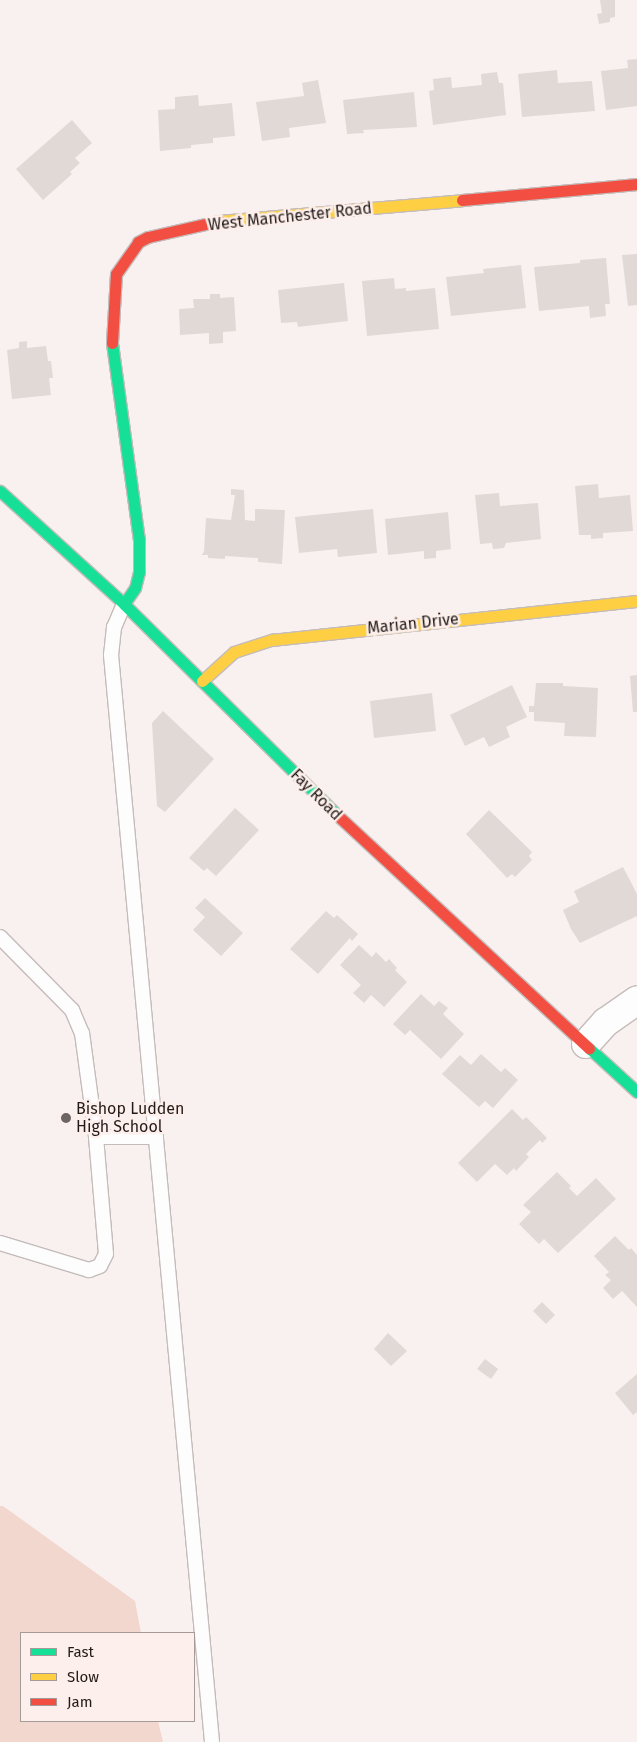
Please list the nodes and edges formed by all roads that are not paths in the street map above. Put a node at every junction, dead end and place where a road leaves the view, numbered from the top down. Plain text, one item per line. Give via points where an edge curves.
1 (637, 184) edge
2 (0, 492) edge
3 (637, 601) edge
4 (124, 604) junction
5 (202, 681) junction
6 (0, 937) edge
7 (637, 1000) edge
8 (586, 1044) junction
9 (637, 1092) edge
10 (96, 1137) junction
11 (156, 1137) junction
12 (0, 1243) edge
13 (212, 1742) edge

1 - 4 street, West Manchester Road via 221,221 138,242 116,274 111,336 139,539 139,572 135,588
2 - 4 street, Fay Road
3 - 5 street, Marian Drive via 272,640 234,652
4 - 5 street, Fay Road
4 - 11 lane via 114,627 111,655
5 - 8 street, Fay Road via 356,835
6 - 10 lane via 72,1010 82,1033
7 - 8 street via 606,1022
8 - 9 street, Fay Road
10 - 11 lane
10 - 12 lane via 106,1254 100,1266 89,1270
11 - 13 lane

